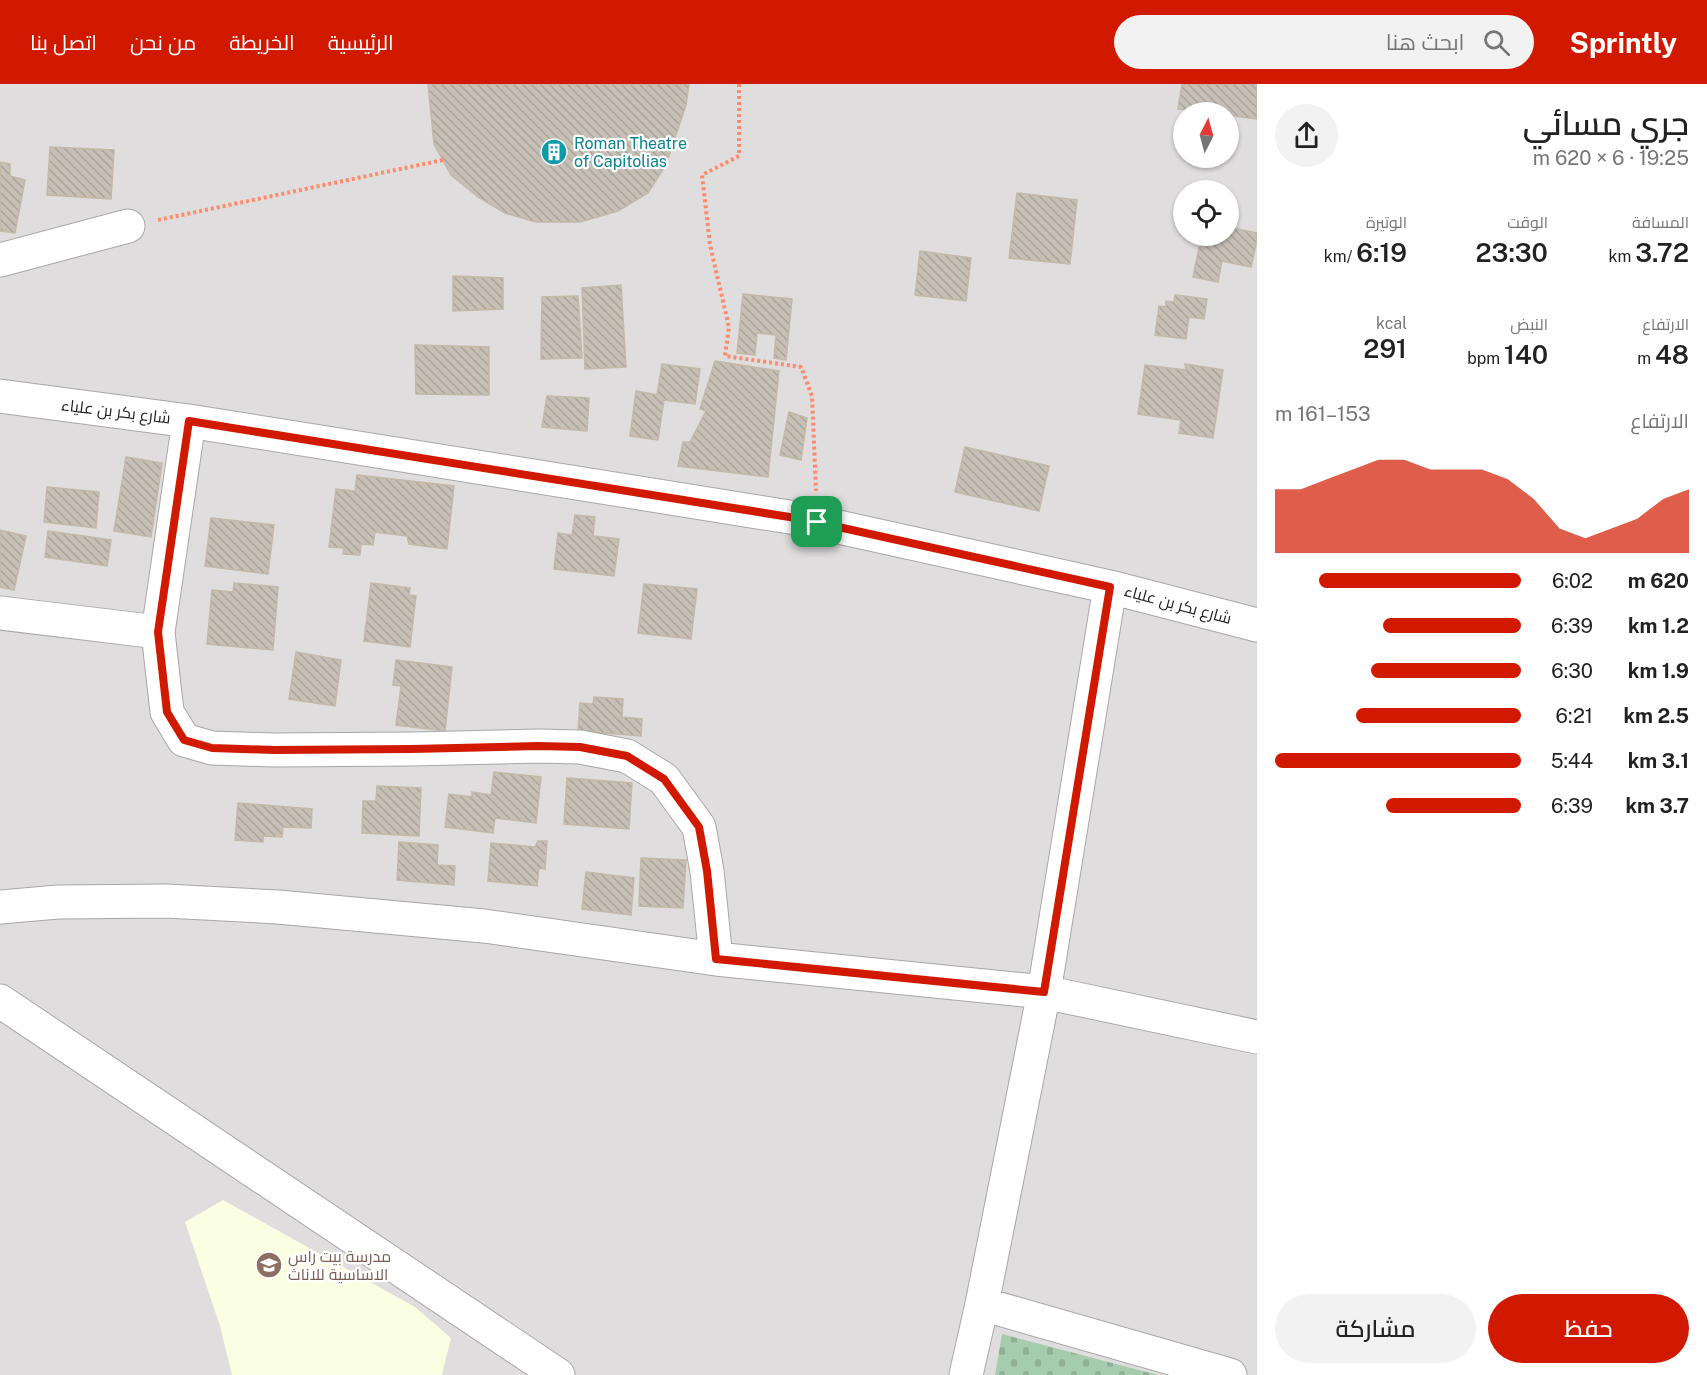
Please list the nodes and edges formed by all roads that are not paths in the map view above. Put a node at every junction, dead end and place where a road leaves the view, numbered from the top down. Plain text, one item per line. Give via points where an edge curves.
1 (128, 226) road end
2 (0, 261) edge
3 (0, 396) edge
4 (189, 421) junction
5 (1110, 587) junction
6 (0, 613) edge
7 (1257, 625) edge
8 (158, 632) junction
9 (0, 907) edge
10 (716, 959) junction
11 (1044, 992) junction
12 (0, 1001) edge
13 (1257, 1038) edge
14 (982, 1304) junction
15 (558, 1375) edge
16 (966, 1375) edge
17 (1230, 1375) edge

1 - 2 street
3 - 4 street, شارع بكر بن علياء
4 - 5 street, شارع بكر بن علياء via 817,522
4 - 8 street
5 - 7 street, شارع بكر بن علياء
5 - 11 street
6 - 8 street
8 - 10 street via 167,712 184,740 212,748 538,746 580,747 627,756 664,779 699,827
9 - 10 street via 165,900 278,907 484,926
10 - 11 street
11 - 13 street
11 - 14 street
12 - 15 street
14 - 16 street
14 - 17 street

